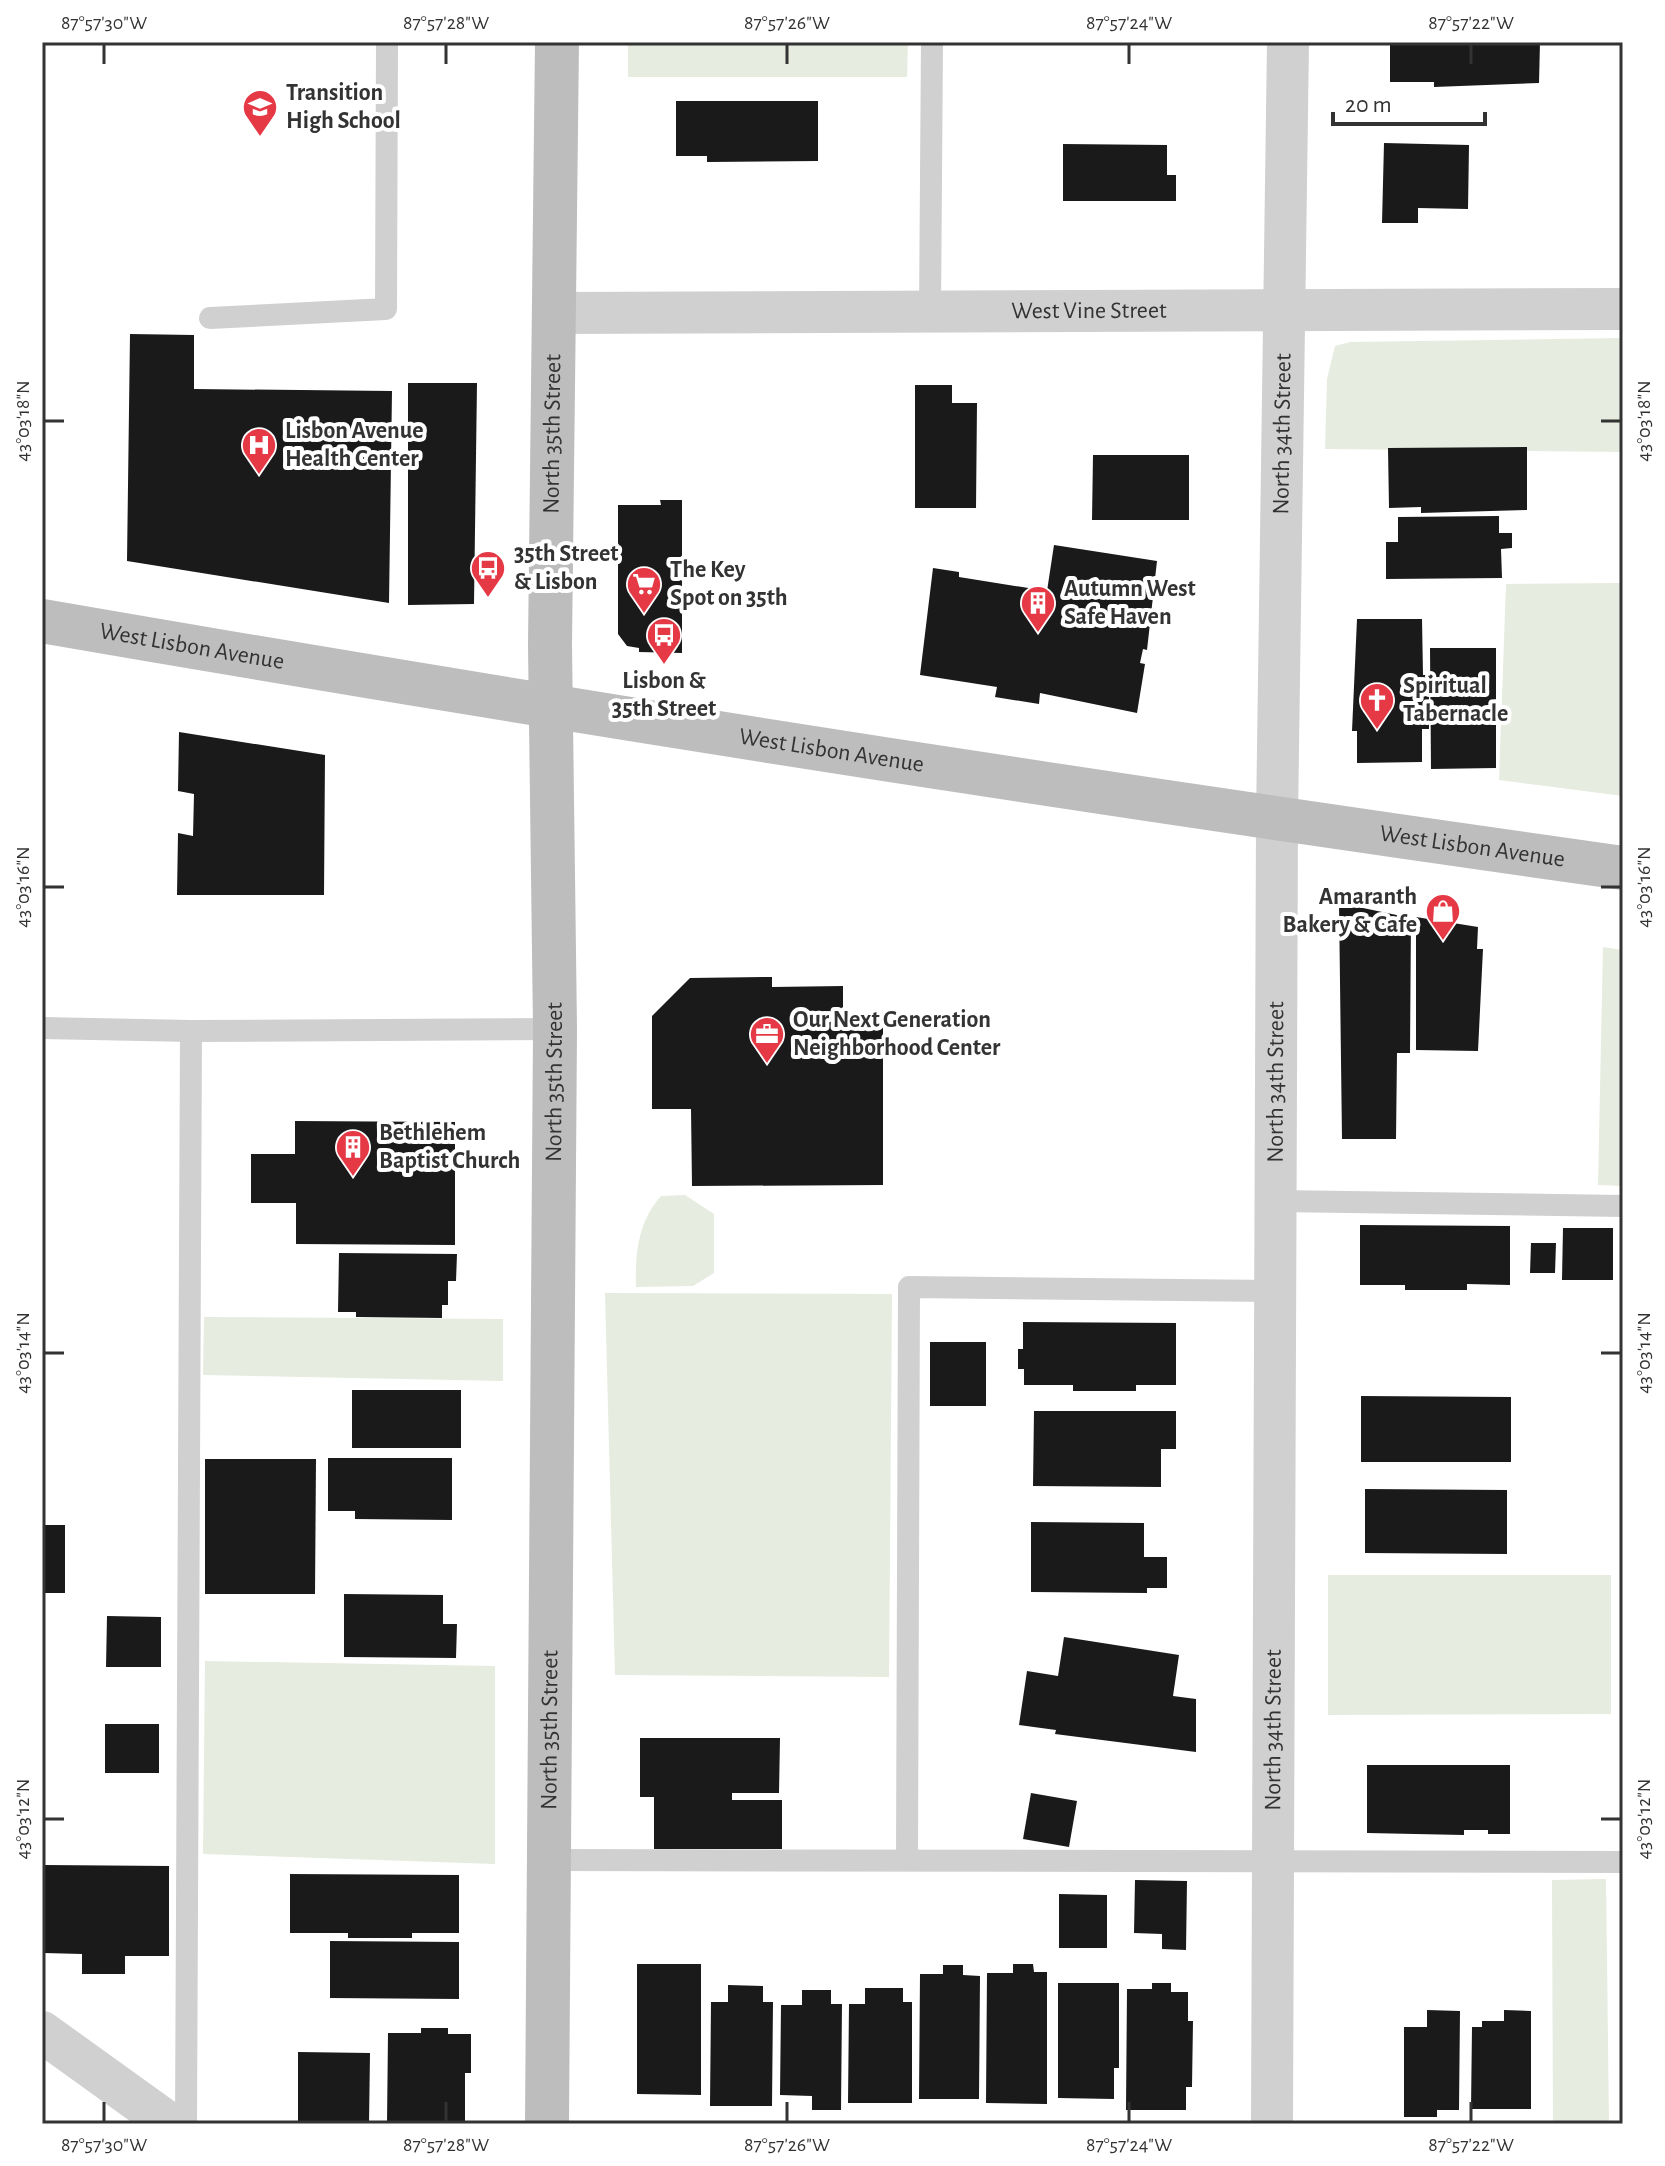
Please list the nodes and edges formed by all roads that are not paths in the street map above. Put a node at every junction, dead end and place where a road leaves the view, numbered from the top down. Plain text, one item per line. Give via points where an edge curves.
1 (387, 42) edge
2 (557, 42) edge
3 (932, 42) edge
4 (1288, 42) edge
5 (1285, 308) junction
6 (1623, 309) edge
7 (930, 312) junction
8 (553, 313) junction
9 (210, 318) dead end
10 (42, 621) edge
11 (552, 708) junction
12 (1277, 820) junction
13 (1623, 868) edge
14 (42, 1028) edge
15 (555, 1029) junction
16 (191, 1031) junction
17 (1277, 1201) junction
18 (1623, 1206) edge
19 (1274, 1291) junction
20 (549, 1860) junction
21 (907, 1860) junction
22 (1274, 1860) junction
23 (1623, 1862) edge
24 (42, 2032) edge
25 (170, 2124) edge
26 (186, 2124) edge
27 (547, 2124) edge
28 (1272, 2124) edge

1 - 9 lane via 386,309
2 - 8 main road, North 35th Street
3 - 7 lane
4 - 5 street, North 34th Street
5 - 6 street, West Vine Street
5 - 7 street, West Vine Street
5 - 12 street, North 34th Street
7 - 8 street, West Vine Street
8 - 11 main road, North 35th Street
10 - 11 main road, West Lisbon Avenue
11 - 12 main road, West Lisbon Avenue
11 - 15 main road, North 35th Street
12 - 13 main road, West Lisbon Avenue
12 - 17 street, North 34th Street
14 - 16 lane
15 - 16 lane
15 - 20 main road, North 35th Street
16 - 26 lane
17 - 18 lane
17 - 19 street, North 34th Street
19 - 21 lane via 909,1287
19 - 22 street, North 34th Street
20 - 21 lane
20 - 27 main road, North 35th Street
21 - 22 lane
22 - 23 lane
22 - 28 street, North 34th Street
24 - 25 street

